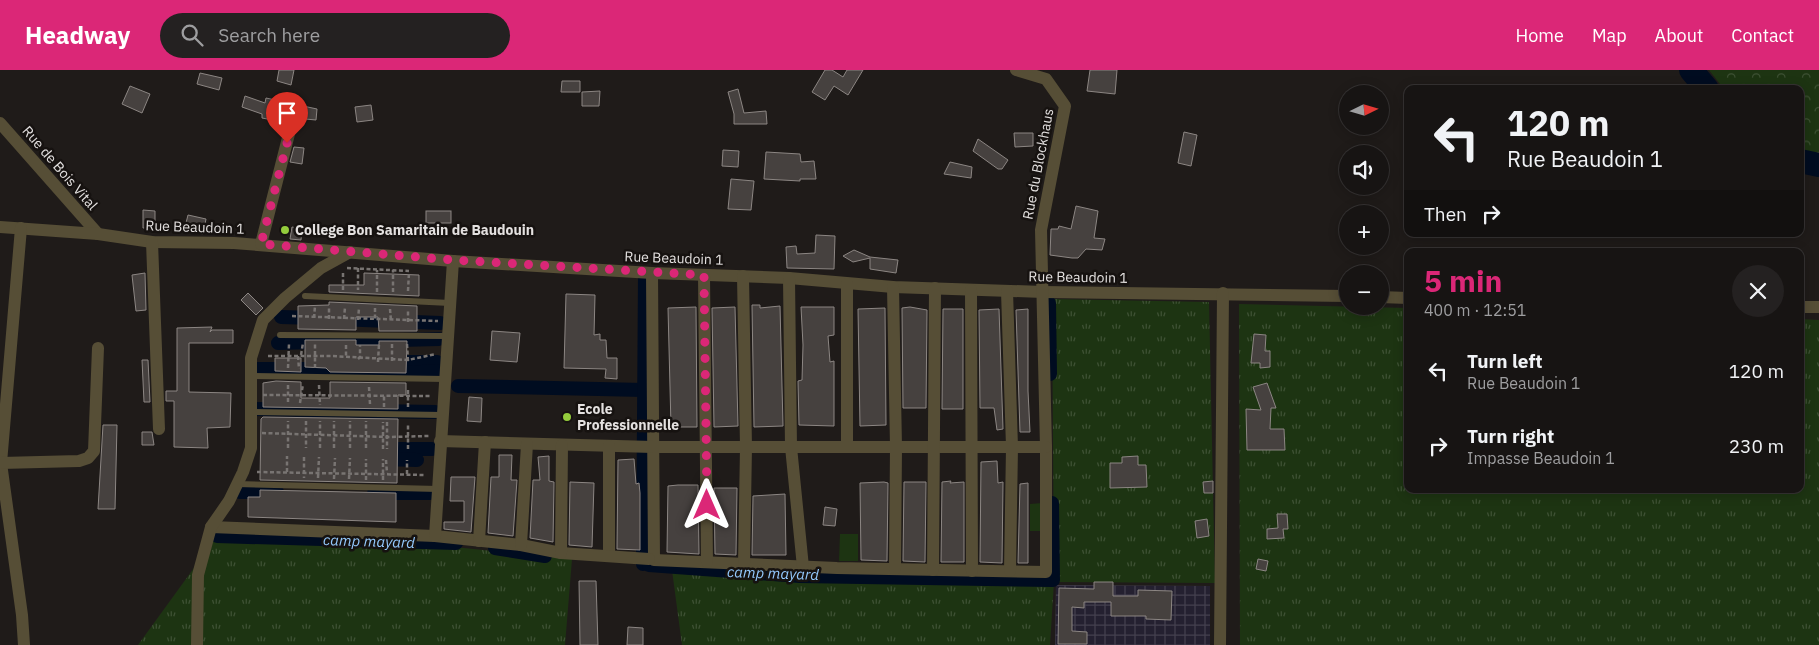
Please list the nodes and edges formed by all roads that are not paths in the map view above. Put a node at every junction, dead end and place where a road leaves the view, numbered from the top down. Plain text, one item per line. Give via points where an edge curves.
1 (1016, 70) edge
2 (0, 123) edge
3 (291, 126) dead end
4 (0, 227) edge
5 (21, 228) junction
6 (98, 234) junction
7 (152, 242) junction
8 (261, 244) junction
9 (352, 252) junction
10 (453, 260) junction
11 (652, 273) junction
12 (704, 275) junction
13 (743, 276) junction
14 (789, 278) junction
15 (847, 284) junction
16 (893, 287) junction
17 (935, 288) junction
18 (971, 290) junction
19 (1007, 291) junction
20 (1043, 292) junction
21 (1223, 293) junction
22 (305, 296) dead end
23 (1339, 296) edge
24 (1389, 297) edge
25 (1404, 298) edge
26 (450, 303) junction
27 (1804, 307) edge
28 (1819, 307) edge
29 (280, 335) dead end
30 (448, 336) junction
31 (98, 348) dead end
32 (251, 376) junction
33 (444, 379) junction
34 (251, 412) junction
35 (442, 415) junction
36 (159, 429) dead end
37 (437, 439) junction
38 (485, 442) junction
39 (527, 444) junction
40 (562, 445) junction
41 (609, 446) junction
42 (935, 446) junction
43 (647, 447) junction
44 (746, 447) junction
45 (791, 447) junction
46 (847, 447) junction
47 (896, 447) junction
48 (972, 447) junction
49 (1012, 447) junction
50 (1046, 447) junction
51 (706, 448) junction
52 (0, 463) edge
53 (236, 484) junction
54 (438, 489) junction
55 (210, 528) junction
56 (435, 536) junction
57 (479, 541) junction
58 (521, 545) junction
59 (561, 553) junction
60 (609, 556) junction
61 (647, 559) junction
62 (707, 562) junction
63 (744, 564) junction
64 (803, 567) junction
65 (895, 569) junction
66 (932, 570) junction
67 (972, 571) junction
68 (1010, 571) junction
69 (24, 645) edge
70 (197, 645) edge
71 (1220, 645) edge

1 - 20 street, Rue du Blockhaus via 1046,79 1065,106 1041,230
2 - 6 street, Rue de Bois Vital
3 - 8 street
4 - 5 street, Rue Beaudoin 1
5 - 6 street, Rue Beaudoin 1
5 - 52 street
6 - 7 street, Rue Beaudoin 1
7 - 8 street, Rue Beaudoin 1
7 - 36 street
8 - 9 street, Rue Beaudoin 1
9 - 10 street, Rue Beaudoin 1
9 - 32 street via 321,268 263,320 251,358
10 - 11 street, Rue Beaudoin 1
10 - 26 street
11 - 12 street, Rue Beaudoin 1
11 - 43 street
12 - 13 street, Rue Beaudoin 1
12 - 51 street
13 - 14 street, Rue Beaudoin 1
13 - 44 street
14 - 15 street, Rue Beaudoin 1
14 - 45 street
15 - 16 street, Rue Beaudoin 1
15 - 46 street
16 - 17 street, Rue Beaudoin 1
16 - 47 street
17 - 18 street, Rue Beaudoin 1
17 - 42 street
18 - 19 street, Rue Beaudoin 1
18 - 48 street
19 - 20 street, Rue Beaudoin 1
19 - 49 street
20 - 21 street, Rue Beaudoin 1
20 - 50 street, Rue du Blockhaus
21 - 23 street, Rue Beaudoin 1
21 - 71 street
22 - 26 lane
24 - 25 street
26 - 30 street
27 - 28 street
29 - 30 lane
30 - 33 street
31 - 52 street via 94,451 79,461
32 - 33 lane
32 - 34 street
33 - 35 street
34 - 35 lane
34 - 53 street via 251,448
35 - 37 street
37 - 38 street
37 - 54 street
38 - 39 street
38 - 57 street
39 - 40 street
39 - 58 street
40 - 41 street
40 - 59 street
41 - 43 street
41 - 60 street
42 - 47 street
42 - 48 street
42 - 66 street
43 - 51 street
43 - 61 street
44 - 45 street
44 - 51 street
44 - 63 street
45 - 46 street
45 - 64 street
46 - 47 street
47 - 65 street
48 - 49 street
48 - 67 street
49 - 50 street
49 - 68 street
50 - 68 street, Rue du Blockhaus via 1046,572
51 - 62 street
52 - 69 street
53 - 54 lane
53 - 55 street
54 - 56 street
55 - 56 street
55 - 70 street via 198,575
56 - 57 street
57 - 58 street
58 - 59 street
59 - 60 street
60 - 61 street
61 - 62 street
62 - 63 street
63 - 64 street
64 - 65 street
65 - 66 street
66 - 67 street
67 - 68 street

